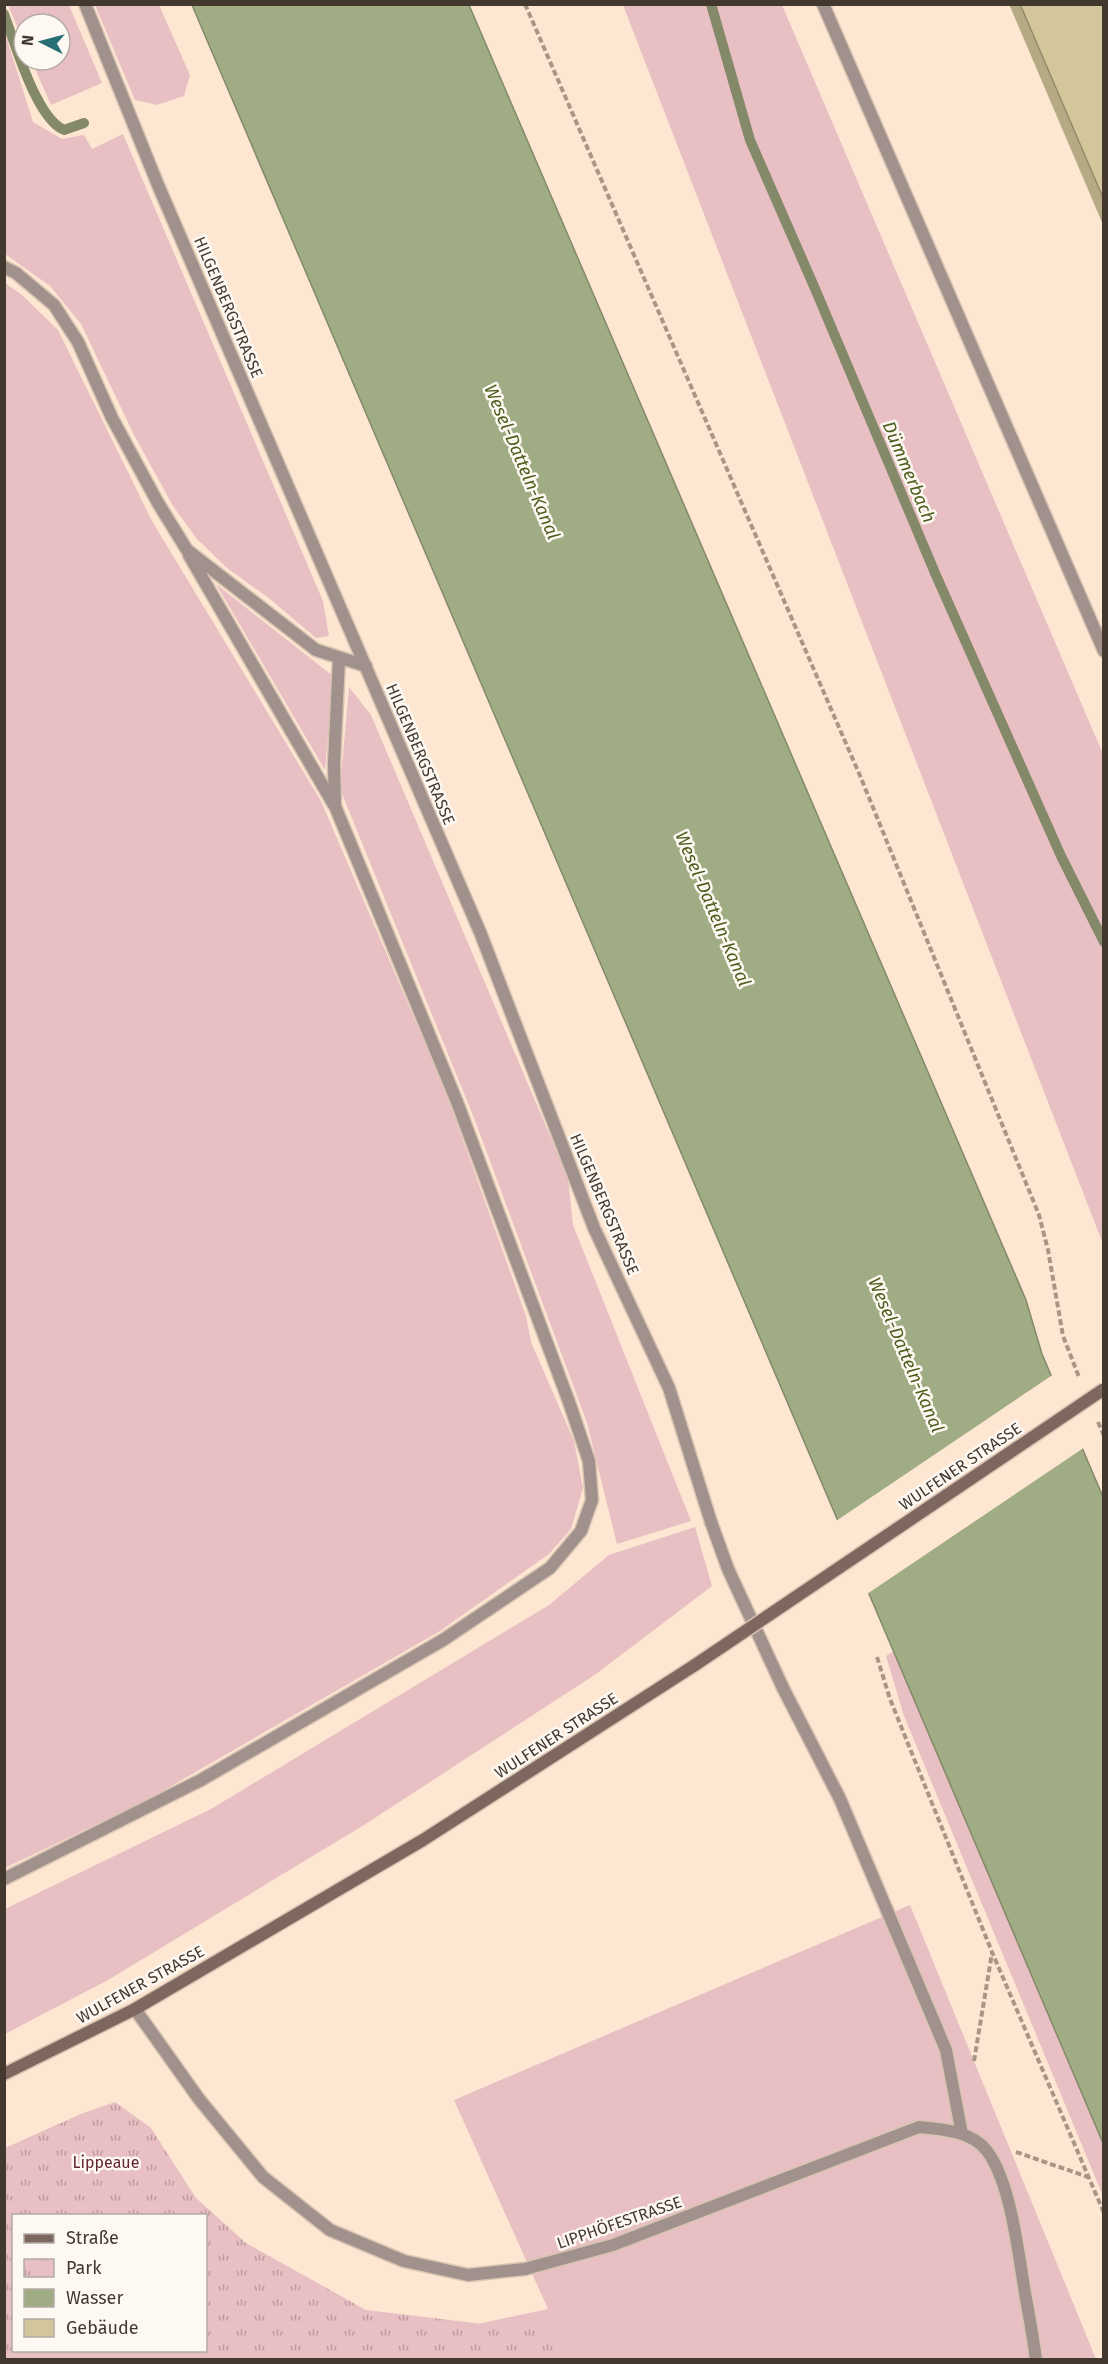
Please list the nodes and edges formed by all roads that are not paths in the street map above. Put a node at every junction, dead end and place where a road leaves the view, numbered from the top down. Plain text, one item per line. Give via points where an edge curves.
1 (85, 4) edge
2 (823, 4) edge
3 (4, 267) edge
4 (187, 550) junction
5 (1104, 651) edge
6 (339, 658) junction
7 (366, 666) junction
8 (335, 806) junction
9 (1104, 1389) edge
10 (4, 1879) edge
11 (135, 2009) junction
12 (4, 2074) edge
13 (962, 2134) junction
14 (1036, 2360) edge

1 - 7 street, HILGENBERGSTRASSE via 158,185
2 - 5 street
3 - 4 street via 54,305 78,342 112,418
4 - 6 street via 316,650
4 - 8 street
6 - 7 street
6 - 8 street
7 - 13 street, HILGENBERGSTRASSE via 480,932 594,1228 669,1388 728,1569 840,1799 946,2050
8 - 10 street via 457,1101 565,1391 589,1461 592,1500 580,1531 550,1568 444,1640 201,1780
9 - 11 main road, WULFENER STRASSE, bridge via 695,1665 423,1840
11 - 12 main road, WULFENER STRASSE
11 - 13 street, LIPPHÖFESTRASSE via 199,2099 263,2177 330,2230 404,2262 468,2274 525,2269 613,2245 919,2127
13 - 14 street, LIPPHÖFESTRASSE via 986,2149 1001,2180 1016,2236

